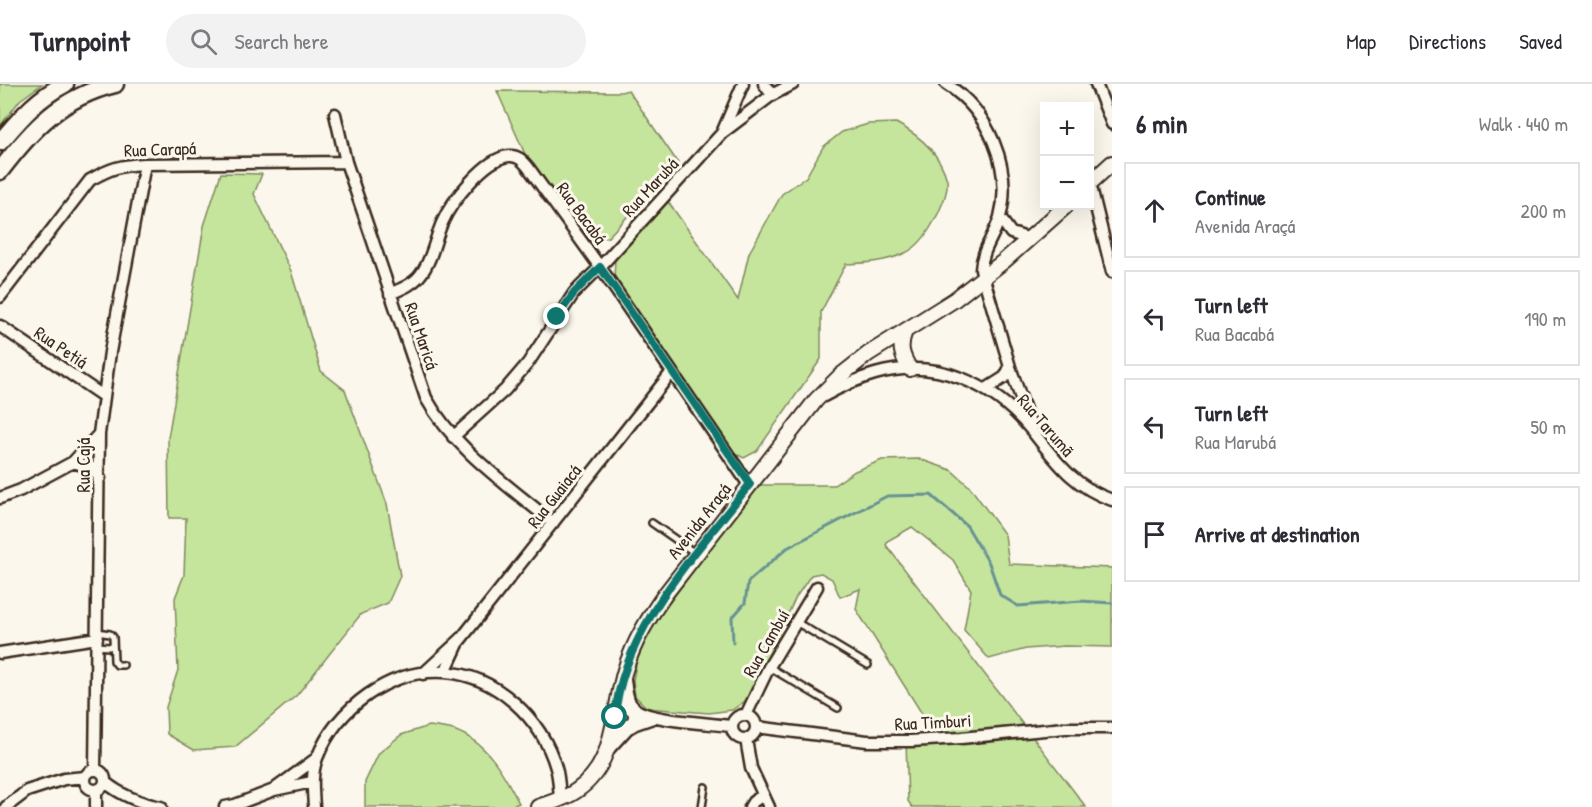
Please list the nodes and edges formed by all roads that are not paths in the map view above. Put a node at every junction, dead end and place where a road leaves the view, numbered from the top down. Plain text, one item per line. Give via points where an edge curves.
1 (65, 84) edge
2 (115, 84) edge
3 (743, 84) edge
4 (764, 84) edge
5 (793, 84) edge
6 (946, 84) edge
7 (1096, 84) edge
8 (772, 94) junction
9 (335, 114) dead end
10 (1112, 124) edge
11 (722, 133) junction
12 (0, 142) edge
13 (346, 162) junction
14 (1112, 163) edge
15 (145, 164) junction
16 (0, 171) edge
17 (1094, 179) edge
18 (1094, 199) edge
19 (1062, 210) edge
20 (1000, 218) junction
21 (1030, 239) junction
22 (600, 267) junction
23 (1112, 272) edge
24 (983, 278) junction
25 (390, 294) junction
26 (0, 297) edge
27 (0, 326) edge
28 (905, 331) junction
29 (1010, 367) junction
30 (910, 369) junction
31 (671, 373) junction
32 (986, 389) junction
33 (103, 396) junction
34 (816, 400) junction
35 (1033, 432) junction
36 (99, 434) junction
37 (453, 438) junction
38 (73, 462) junction
39 (100, 478) junction
40 (750, 484) junction
41 (0, 498) edge
42 (1112, 500) edge
43 (553, 523) junction
44 (652, 523) dead end
45 (696, 554) junction
46 (817, 588) dead end
47 (796, 622) junction
48 (97, 639) junction
49 (461, 639) junction
50 (113, 645) junction
51 (0, 653) edge
52 (123, 665) dead end
53 (868, 665) dead end
54 (769, 668) junction
55 (446, 672) junction
56 (624, 673) junction
57 (423, 674) junction
58 (633, 708) junction
59 (838, 708) dead end
60 (615, 714) junction
61 (746, 715) junction
62 (656, 717) junction
63 (630, 726) junction
64 (731, 726) junction
65 (756, 728) junction
66 (1112, 728) edge
67 (746, 739) junction
68 (605, 754) junction
69 (317, 758) junction
70 (95, 770) junction
71 (85, 777) junction
72 (105, 782) junction
73 (312, 782) junction
74 (705, 787) dead end
75 (96, 790) junction
76 (274, 790) junction
77 (763, 795) junction
78 (560, 799) junction
79 (6, 807) edge
80 (96, 807) edge
81 (161, 807) edge
82 (225, 807) edge
83 (314, 807) edge
84 (538, 807) edge
85 (702, 807) edge
86 (750, 807) edge
87 (769, 807) edge

1 - 12 main road via 29,108
2 - 16 main road via 94,89 64,104 24,140
3 - 11 street
4 - 8 street
5 - 8 street, Rua Marubá
6 - 20 street via 980,115 994,143 1003,186
7 - 10 street
8 - 11 street, Rua Marubá
9 - 13 street, Rua Maricá
11 - 22 street, Rua Marubá
13 - 15 street, Rua Carapá
13 - 25 street, Rua Maricá
14 - 17 street
15 - 26 street, Rua Carapá via 122,165 90,180
15 - 33 street, Rua Cajá
18 - 23 street
19 - 21 street, Avenida Araçá
20 - 21 street via 1011,233
20 - 24 street via 983,254
21 - 24 street, Avenida Araçá
22 - 25 street, Rua Bacabá via 528,167 520,158 511,156 481,172 461,193 443,220 422,274
22 - 31 street, Rua Bacabá
22 - 37 street, Rua Marubá via 574,293 528,363 505,390
24 - 28 street, Avenida Araçá
24 - 29 street
25 - 37 street, Rua Maricá via 426,398
27 - 33 street, Rua Petiá
28 - 30 street via 901,350
28 - 34 street, Avenida Araçá via 868,354
29 - 32 street via 1005,377
29 - 35 street
30 - 32 street, Rua Tarumã via 962,377
30 - 34 street, Rua Tarumã via 876,374
31 - 40 street, Rua Bacabá
31 - 43 street, Rua Guaiacá
32 - 35 street, Rua Tarumã via 1008,404
33 - 36 street, Rua Cajá
34 - 40 street, Avenida Araçá
35 - 42 street, Rua Tarumã via 1077,482
36 - 38 street
36 - 39 street, Rua Cajá
37 - 43 street, Rua Maricá
38 - 39 street via 92,468
38 - 41 street
39 - 48 street, Rua Cajá
40 - 45 street, Avenida Araçá
43 - 49 street, Rua Guaiacá
44 - 45 lane
45 - 56 street, Avenida Araçá via 645,622
46 - 47 street, Rua Cambuí
47 - 53 lane
47 - 54 street, Rua Cambuí
48 - 50 lane
48 - 50 lane via 110,634
48 - 51 street
48 - 70 street, Rua Cajá
49 - 55 street, Rua Guaiacá
49 - 57 street, Rua Guaiacá
50 - 52 lane via 114,661
54 - 59 lane
54 - 61 street, Rua Cambuí
55 - 57 street
55 - 78 street via 500,691 525,713 541,734 556,768
56 - 58 street via 627,697
56 - 60 street, Avenida Araçá
57 - 69 street via 399,678 367,695 341,717
58 - 60 street via 622,706
58 - 62 street
58 - 63 street via 636,717
60 - 63 street via 621,725
60 - 68 street, Avenida Araçá
61 - 64 street via 738,716
61 - 65 street
62 - 63 street
62 - 64 street
63 - 68 street
64 - 67 street via 735,736
65 - 66 street, Rua Timburi via 867,741 906,741
65 - 67 street
67 - 77 street via 751,768
68 - 78 street, Avenida Araçá via 598,770 576,791
69 - 73 street
69 - 76 street
70 - 71 street
70 - 72 street via 102,773
71 - 75 street via 87,786
71 - 79 street via 27,791
72 - 75 street
72 - 81 street via 118,793
73 - 76 street
73 - 83 street
74 - 85 lane
75 - 80 street
76 - 82 street
77 - 86 street
77 - 87 street
78 - 84 street, Avenida Araçá

